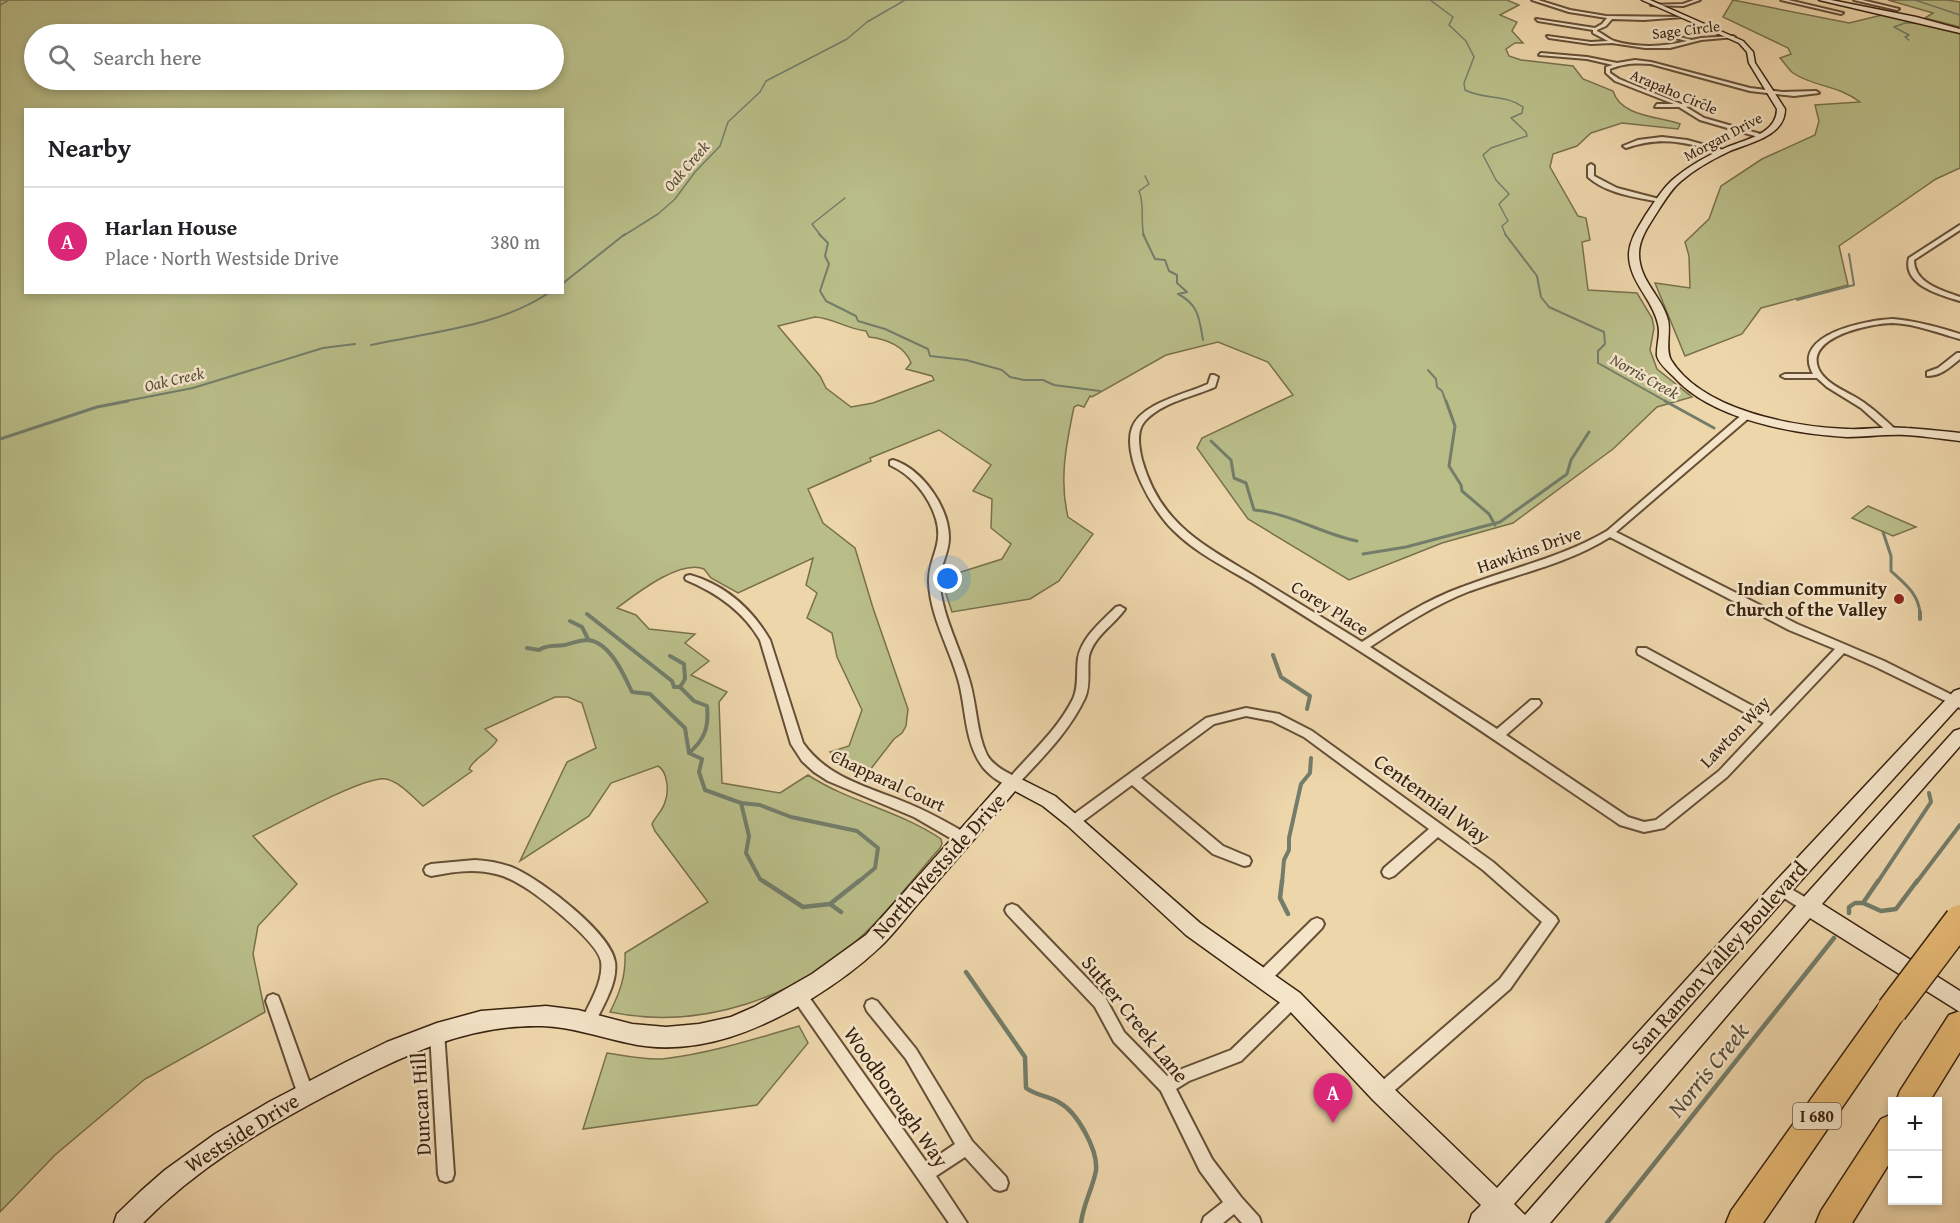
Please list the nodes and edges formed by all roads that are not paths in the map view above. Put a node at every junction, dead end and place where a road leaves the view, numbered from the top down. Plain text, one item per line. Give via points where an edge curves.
1 (1534, 0) edge
2 (1698, 0) edge
3 (1783, 0) edge
4 (1822, 0) edge
5 (1832, 0) edge
6 (1856, 0) edge
7 (1649, 3) edge
8 (1897, 9) dead end
9 (1841, 13) dead end
10 (1611, 17) junction
11 (1681, 17) junction
12 (1538, 20) dead end
13 (1595, 29) junction
14 (1960, 30) edge
15 (1665, 34) dead end
16 (1549, 37) dead end
17 (1733, 37) junction
18 (1691, 41) junction
19 (1613, 42) junction
20 (1541, 54) dead end
21 (1617, 64) junction
22 (1649, 83) dead end
23 (1634, 86) junction
24 (1771, 91) junction
25 (1816, 93) dead end
26 (1703, 102) dead end
27 (1681, 105) junction
28 (1658, 106) dead end
29 (1762, 136) junction
30 (1626, 146) dead end
31 (1724, 151) junction
32 (1591, 166) dead end
33 (1660, 200) junction
34 (1960, 227) edge
35 (1913, 284) dead end
36 (1923, 284) junction
37 (1960, 299) edge
38 (1960, 337) edge
39 (1960, 355) edge
40 (1930, 374) dead end
41 (1785, 376) dead end
42 (1818, 376) junction
43 (1214, 377) dead end
44 (1747, 415) junction
45 (1892, 431) junction
46 (1960, 437) edge
47 (894, 463) dead end
48 (1610, 533) junction
49 (690, 578) dead end
50 (1120, 609) dead end
51 (1362, 647) junction
52 (1842, 648) junction
53 (1642, 651) dead end
54 (1958, 700) edge
55 (1535, 703) dead end
56 (1771, 721) junction
57 (1960, 735) edge
58 (1497, 736) junction
59 (1133, 778) junction
60 (1013, 782) junction
61 (1074, 821) junction
62 (1644, 827) joint
63 (1438, 830) junction
64 (964, 839) junction
65 (1244, 861) dead end
66 (431, 870) dead end
67 (1389, 872) dead end
68 (1781, 889) junction
69 (1808, 906) junction
70 (1012, 910) dead end
71 (1960, 920) edge
72 (1317, 924) dead end
73 (1264, 977) junction
74 (799, 994) junction
75 (1293, 1000) junction
76 (273, 1001) dead end
77 (1960, 1002) edge
78 (872, 1006) dead end
79 (588, 1022) junction
80 (437, 1032) junction
81 (1953, 1036) edge
82 (1166, 1086) junction
83 (305, 1092) junction
84 (1382, 1092) junction
85 (1914, 1097) edge
86 (1888, 1138) edge
87 (966, 1147) junction
88 (446, 1174) dead end
89 (925, 1174) junction
90 (1000, 1183) dead end
91 (1235, 1203) junction
92 (1489, 1214) edge
93 (126, 1223) edge
94 (959, 1223) edge
95 (1210, 1223) edge
96 (1253, 1223) edge
97 (1516, 1223) edge
98 (1534, 1223) edge
99 (1743, 1223) edge
100 (1833, 1223) edge

1 - 10 street
2 - 7 street via 1683,5
3 - 9 street
4 - 14 street
5 - 14 street
6 - 8 street
7 - 11 street
10 - 11 street
10 - 13 street
11 - 17 street
12 - 13 street
13 - 19 street, Sage Circle via 1598,35
15 - 18 street
16 - 19 street
17 - 18 street, Sage Circle
17 - 24 street, Morgan Drive via 1747,47 1752,63
18 - 19 street, Sage Circle via 1657,48
20 - 21 street
21 - 23 street, Arapaho Circle via 1608,68 1608,73
21 - 24 street, Arapaho Circle via 1678,66 1731,86
22 - 23 street
23 - 27 street, Arapaho Circle
24 - 25 street, Arapaho Circle
24 - 29 street, Morgan Drive via 1781,109 1780,118
26 - 27 street
27 - 28 street
27 - 29 street, Arapaho Circle via 1702,119
29 - 31 street, Morgan Drive
30 - 31 street via 1646,138 1660,138
31 - 33 street, Morgan Drive via 1678,179
32 - 33 street via 1591,177 1598,183
33 - 44 street, Morgan Drive via 1639,234 1634,253 1643,285 1662,316 1663,356 1687,385
34 - 36 street via 1911,259 1911,271
35 - 36 street
36 - 37 street
38 - 42 street via 1890,318 1853,326 1817,345 1811,356
39 - 40 street
41 - 42 street
42 - 45 street via 1865,407
43 - 51 street, Corey Place via 1212,385 1163,405 1147,414 1136,427 1133,443 1156,504 1174,526 1208,554
44 - 45 street, Morgan Drive via 1819,431
44 - 48 street, Hawkins Drive
45 - 46 street, Morgan Drive
47 - 60 street via 918,480 941,519 944,540 934,574 936,596 964,678 981,755
48 - 51 street, Hawkins Drive via 1566,558 1434,601
48 - 52 street
49 - 64 street, Chapparal Court via 718,590 757,626 803,755 838,780 910,809
50 - 60 street via 1094,636 1084,656 1080,696
51 - 58 street, Corey Place
52 - 54 street
52 - 56 street, Lawton Way
53 - 56 street
54 - 68 street, San Ramon Valley Boulevard
55 - 58 street
56 - 62 street, Lawton Way via 1724,774 1659,824
57 - 69 street, San Ramon Valley Boulevard
58 - 62 street, Corey Place via 1624,821
59 - 61 street, Centennial Way
59 - 63 street, Centennial Way via 1210,721 1246,712 1275,717 1308,734
59 - 65 street via 1218,850
60 - 61 street, North Westside Drive via 1049,801
60 - 64 street, North Westside Drive
61 - 73 street, North Westside Drive via 1193,929
63 - 67 street
63 - 84 street, Centennial Way via 1488,866 1551,921 1505,984
64 - 74 street, North Westside Drive via 873,941
66 - 79 street via 485,864 511,873 538,887 591,935 607,957 607,978
68 - 69 street
68 - 92 street, San Ramon Valley Boulevard
69 - 77 street
69 - 98 street, San Ramon Valley Boulevard
70 - 82 street, Sutter Creek Lane via 1100,1002 1119,1037
71 - 99 highway, I 680, bridge
72 - 73 street
73 - 75 street, North Westside Drive
74 - 79 street, North Westside Drive via 777,1009 740,1024 690,1037 633,1035
74 - 89 street, Woodborough Way
75 - 82 street via 1236,1056 1184,1075
75 - 84 street, North Westside Drive
76 - 83 street
78 - 87 street via 911,1054
79 - 80 street, North Westside Drive via 549,1015 501,1018
80 - 83 street, North Westside Drive
80 - 88 street, Duncan Hill
81 - 85 highway
82 - 91 street, Sutter Creek Lane via 1206,1165
83 - 93 street, Westside Drive via 208,1150
84 - 92 street, North Westside Drive
86 - 100 highway
87 - 89 street
87 - 90 street
89 - 94 street, Woodborough Way
91 - 95 street
91 - 96 street, Sutter Creek Lane
92 - 97 street, North Westside Drive

